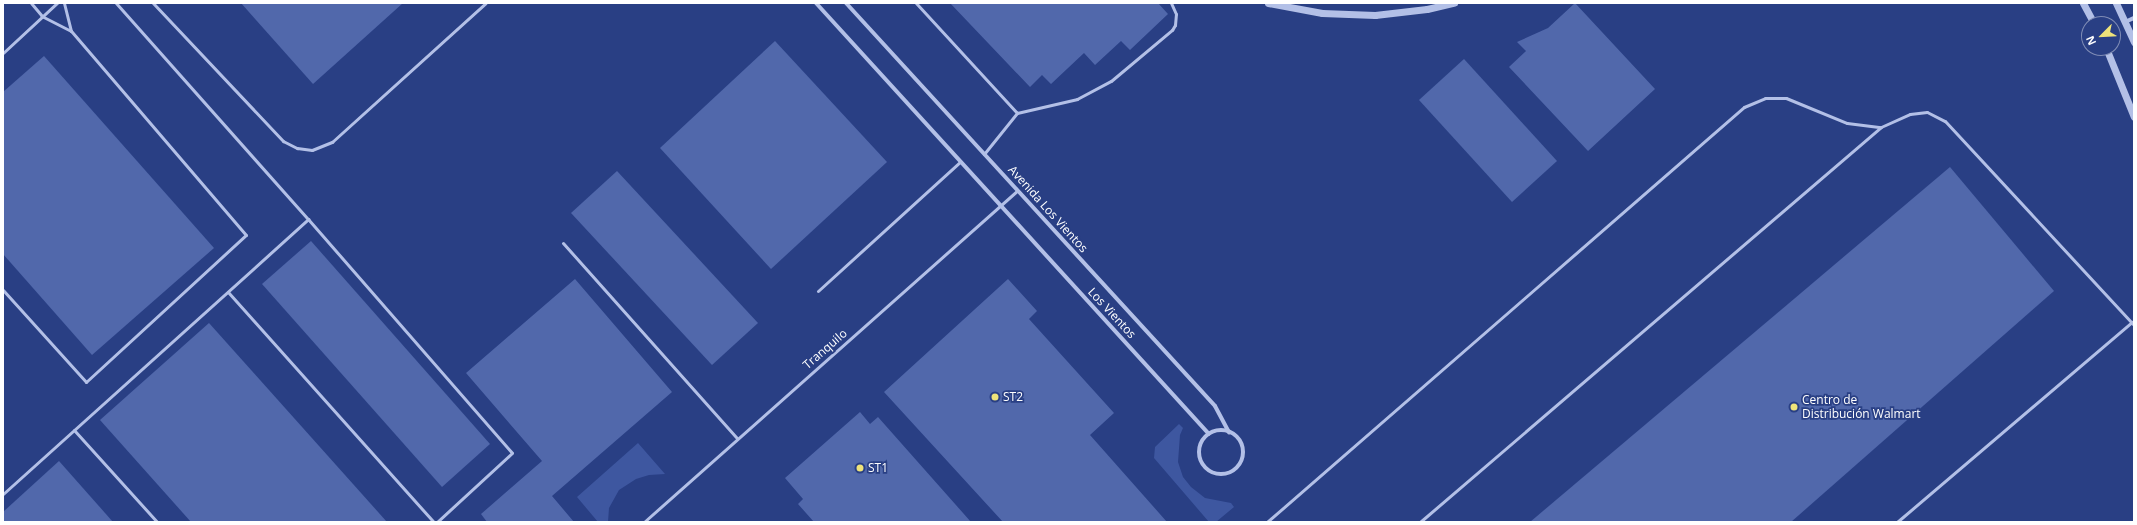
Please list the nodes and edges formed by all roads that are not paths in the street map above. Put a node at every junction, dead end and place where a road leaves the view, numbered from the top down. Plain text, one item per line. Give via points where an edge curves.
1 (31, 3) edge
2 (57, 3) edge
3 (64, 3) edge
4 (116, 3) edge
5 (153, 3) edge
6 (486, 3) edge
7 (816, 3) edge
8 (846, 3) edge
9 (916, 3) edge
10 (1171, 3) edge
11 (1268, 3) edge
12 (1454, 3) edge
13 (2083, 3) edge
14 (2116, 3) edge
15 (42, 16) junction
16 (2090, 16) edge
17 (2134, 18) edge
18 (2125, 22) junction
19 (71, 31) junction
20 (2134, 42) edge
21 (3, 53) edge
22 (2109, 56) edge
23 (1018, 113) junction
24 (2134, 117) edge
25 (1881, 128) junction
26 (984, 154) junction
27 (960, 162) junction
28 (1018, 191) junction
29 (1001, 206) junction
30 (308, 219) junction
31 (563, 243) dead end
32 (3, 290) edge
33 (818, 290) dead end
34 (228, 292) junction
35 (2133, 323) edge
36 (74, 430) junction
37 (1229, 432) junction
38 (1209, 434) junction
39 (737, 438) junction
40 (3, 494) edge
41 (157, 522) edge
42 (435, 522) edge
43 (644, 522) edge
44 (1268, 522) edge
45 (1420, 522) edge
46 (1897, 522) edge

1 - 15 lane
2 - 15 lane
3 - 19 lane
4 - 30 lane
5 - 6 lane via 284,141 297,148 312,150 332,142
7 - 27 street
8 - 26 street, Avenida Los Vientos
9 - 23 lane
10 - 23 lane via 1176,14 1172,30 1111,82 1077,99
11 - 12 street via 1322,12 1368,15 1402,13
13 - 16 street
14 - 18 street
15 - 19 lane
15 - 21 lane
17 - 18 street
18 - 20 street
19 - 32 lane via 246,235 86,382
22 - 24 street
23 - 26 lane
25 - 35 lane via 1910,114 1927,112 1945,121
25 - 44 lane via 1848,124 1786,98 1765,98 1744,107
25 - 45 lane
26 - 28 street, Avenida Los Vientos
27 - 29 street
27 - 33 lane
28 - 29 lane, Tranquilo
28 - 37 street, Avenida Los Vientos via 1215,406
29 - 38 street, Los Vientos
29 - 39 lane, Tranquilo
30 - 34 lane
30 - 42 lane via 512,453
31 - 39 lane
34 - 36 lane
34 - 42 lane
35 - 46 lane
36 - 40 lane
36 - 41 lane
37 - 38 street via 1219,430
37 - 38 street, Avenida Los Vientos via 1238,439 1242,455 1234,469 1225,473 1214,473 1202,463 1200,447
39 - 43 lane, Tranquilo

